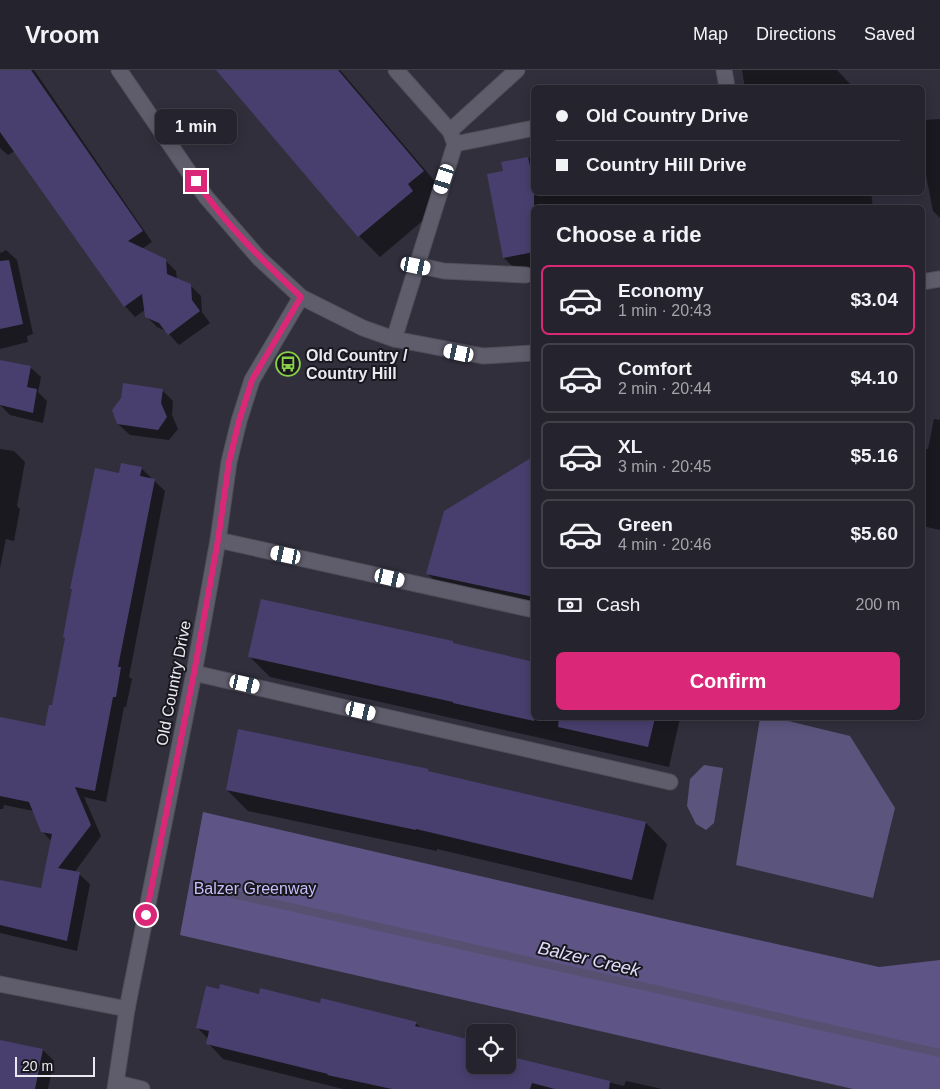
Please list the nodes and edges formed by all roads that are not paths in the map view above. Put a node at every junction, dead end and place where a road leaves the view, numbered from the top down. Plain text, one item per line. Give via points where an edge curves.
1 (119, 70) edge
2 (517, 70) edge
3 (724, 70) edge
4 (399, 71) edge
5 (727, 85) edge
6 (531, 128) edge
7 (453, 138) junction
8 (416, 266) junction
9 (526, 275) dead end
10 (940, 279) edge
11 (925, 282) edge
12 (301, 297) junction
13 (394, 339) junction
14 (531, 354) edge
15 (218, 540) junction
16 (531, 609) edge
17 (194, 673) junction
18 (670, 782) dead end
19 (0, 984) edge
20 (127, 1009) junction
21 (116, 1086) edge
22 (142, 1089) edge

1 - 12 street via 206,197 259,258
2 - 7 street
3 - 5 street
4 - 7 street
6 - 7 street
7 - 8 street
8 - 9 street via 444,271
8 - 13 street
10 - 11 street
12 - 13 street via 363,328
12 - 15 street, Old Country Drive via 252,380 229,462
13 - 14 street via 483,356
15 - 16 street
15 - 17 street, Old Country Drive
17 - 18 street
17 - 20 street, Old Country Drive
19 - 20 street
20 - 21 street, Old Country Drive
21 - 22 street

